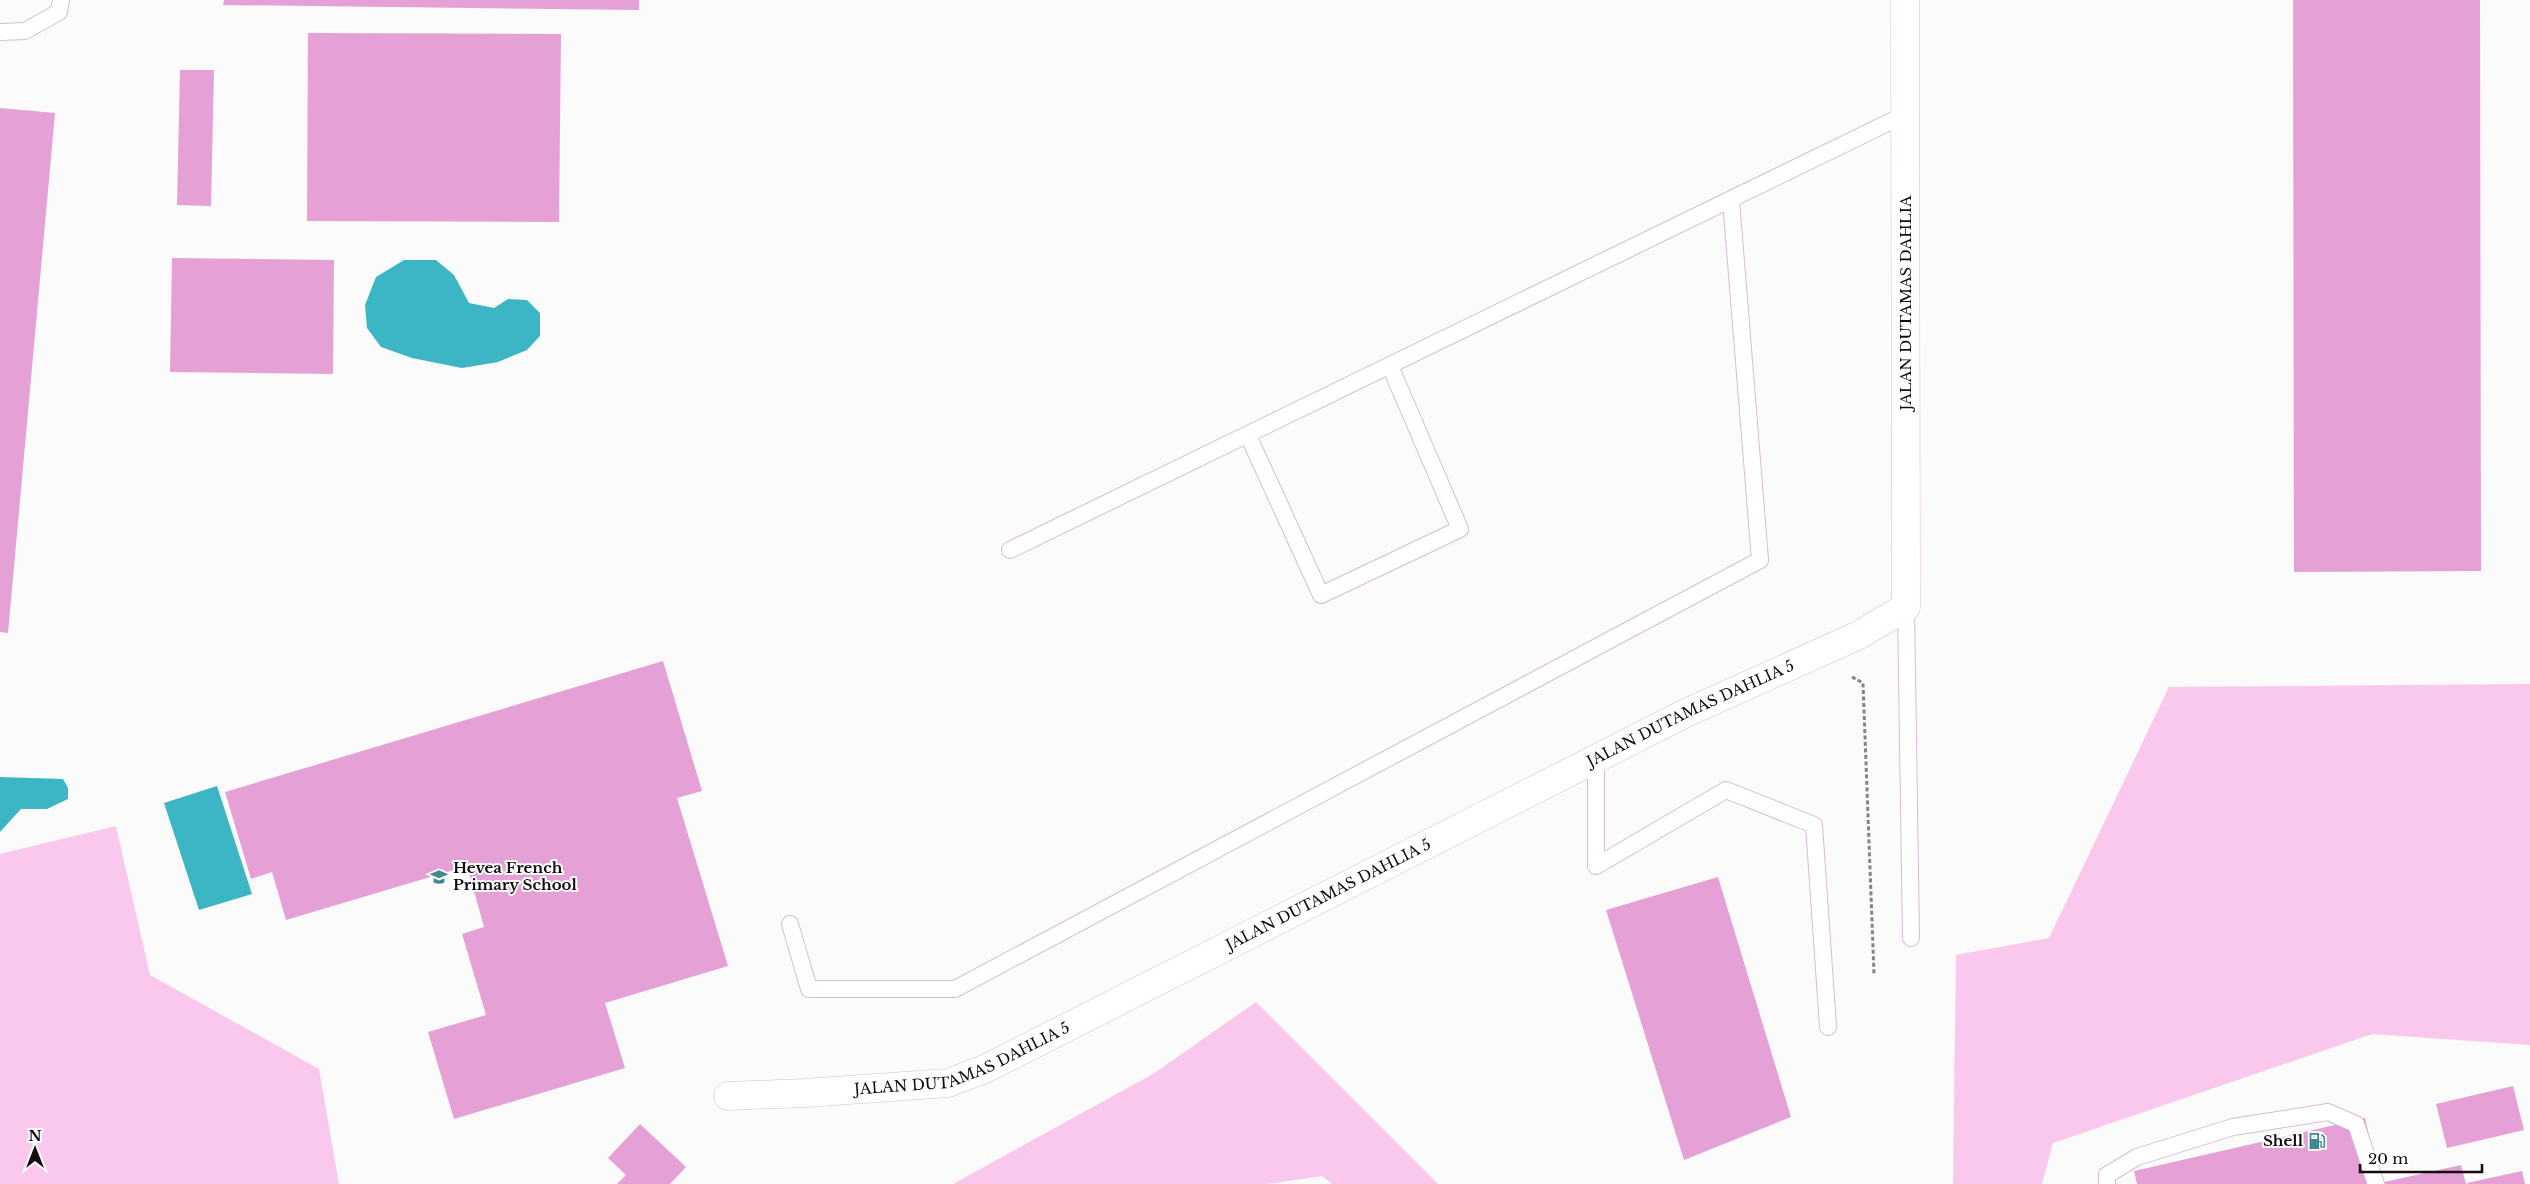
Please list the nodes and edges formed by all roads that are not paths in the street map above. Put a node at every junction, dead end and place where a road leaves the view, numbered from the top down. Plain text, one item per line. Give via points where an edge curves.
1 (61, 0) edge
2 (1905, 0) edge
3 (0, 32) edge
4 (1906, 114) junction
5 (1731, 200) junction
6 (1390, 366) junction
7 (1248, 435) junction
8 (1010, 550) dead end
9 (1906, 607) junction
10 (1596, 760) junction
11 (790, 924) dead end
12 (1911, 938) dead end
13 (1828, 1027) dead end
14 (728, 1096) dead end
15 (2108, 1184) edge
16 (2376, 1184) edge

1 - 3 lane via 59,12 25,32
2 - 4 street, JALAN DUTAMAS DAHLIA
4 - 5 lane
4 - 9 street, JALAN DUTAMAS DAHLIA
5 - 6 lane
5 - 11 lane via 1760,560 955,989 809,989
6 - 7 lane
6 - 7 lane via 1460,529 1321,595
7 - 8 lane
9 - 10 street, JALAN DUTAMAS DAHLIA 5 via 1859,635 1686,713
9 - 12 lane
10 - 13 lane via 1596,866 1726,790 1814,825
10 - 14 street, JALAN DUTAMAS DAHLIA 5 via 987,1068 948,1083
15 - 16 lane via 2106,1175 2137,1157 2233,1127 2328,1112 2356,1124

